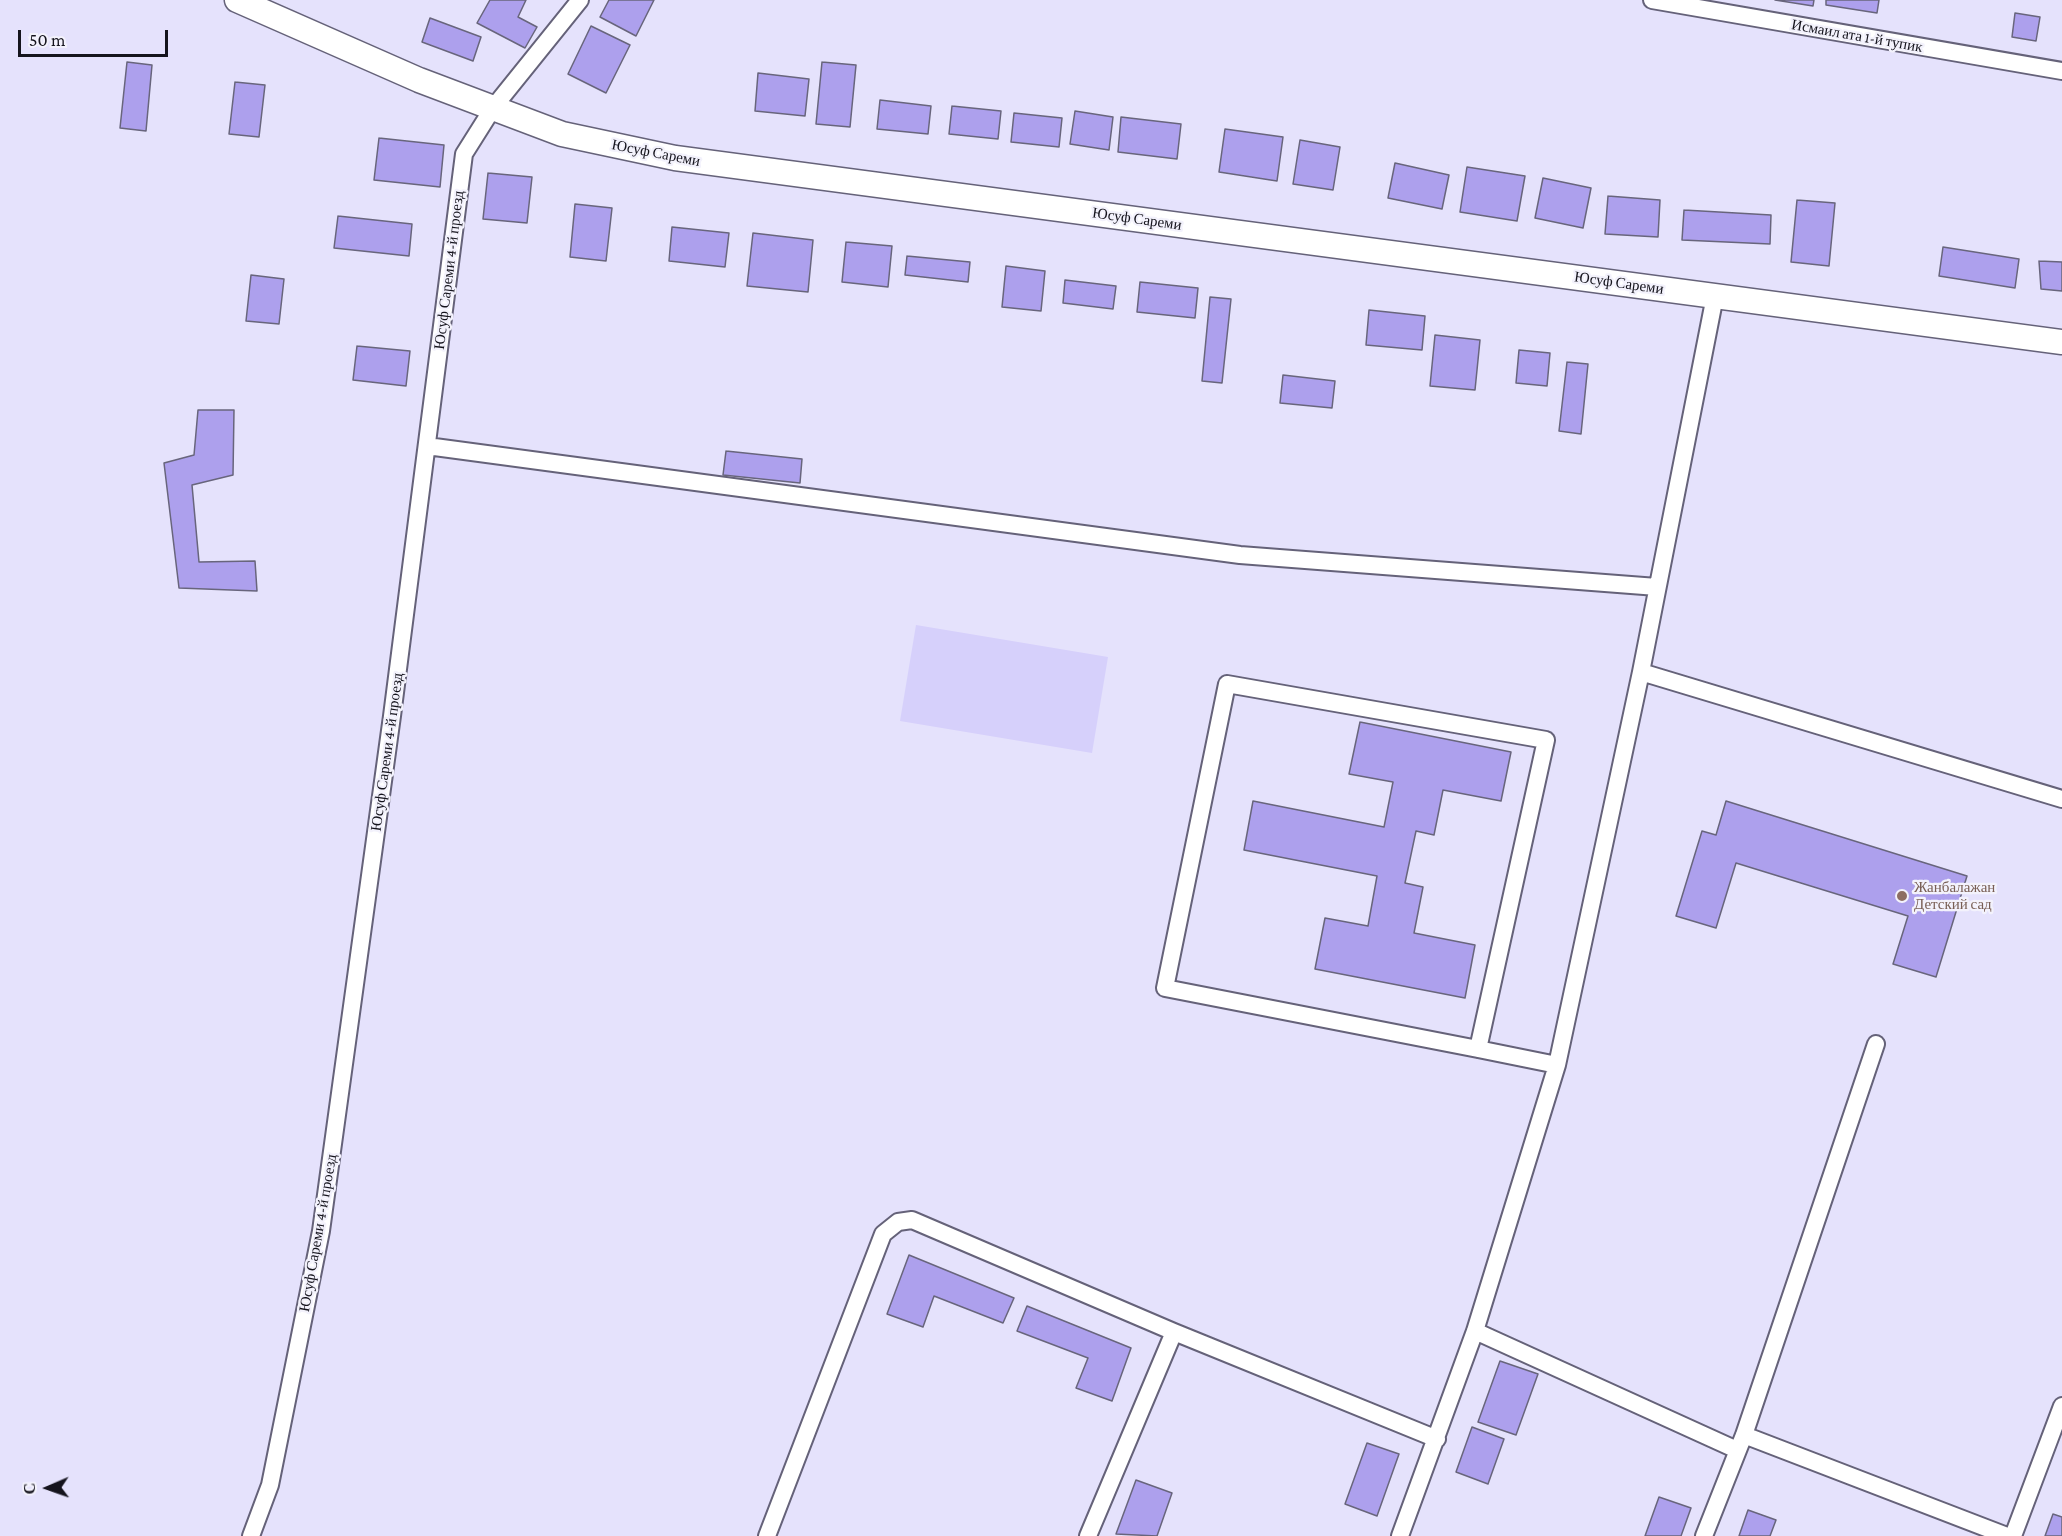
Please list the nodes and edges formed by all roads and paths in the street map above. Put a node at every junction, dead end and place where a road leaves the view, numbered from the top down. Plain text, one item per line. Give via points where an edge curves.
1 (237, 0) edge
2 (580, 0) edge
3 (1653, 0) edge
4 (2062, 71) edge
5 (493, 108) junction
6 (1715, 296) junction
7 (2062, 342) edge
8 (427, 446) junction
9 (1657, 587) junction
10 (1641, 672) junction
11 (2062, 799) edge
12 (1876, 1044) dead end
13 (1478, 1049) junction
14 (1557, 1065) junction
15 (1475, 1331) junction
16 (1174, 1332) junction
17 (2062, 1406) edge
18 (1437, 1439) junction
19 (1741, 1442) junction
20 (251, 1536) edge
21 (766, 1536) edge
22 (1088, 1536) edge
23 (1400, 1536) edge
24 (1704, 1536) edge
25 (2007, 1536) edge
26 (2013, 1536) edge

1 - 5 main road, Юсуф Сареми
2 - 5 street, Юсуф Сареми 4-й проезд
3 - 4 street, Исмаил ата 1-й тупик
5 - 6 main road, Юсуф Сареми via 562,134 675,158
5 - 8 street, Юсуф Сареми 4-й проезд via 464,154
6 - 7 main road, Юсуф Сареми
6 - 9 street
8 - 9 street via 1240,555
8 - 20 street, Юсуф Сареми 4-й проезд via 321,1232 270,1485
9 - 10 street
10 - 11 street
10 - 14 street
12 - 19 street
13 - 13 street via 1165,988 1227,684 1546,740
13 - 14 street
14 - 15 street
15 - 18 street
15 - 19 street
16 - 18 street
16 - 21 street via 912,1220 898,1222 883,1234
16 - 22 street
17 - 26 street
18 - 23 street
19 - 24 street
19 - 25 street

